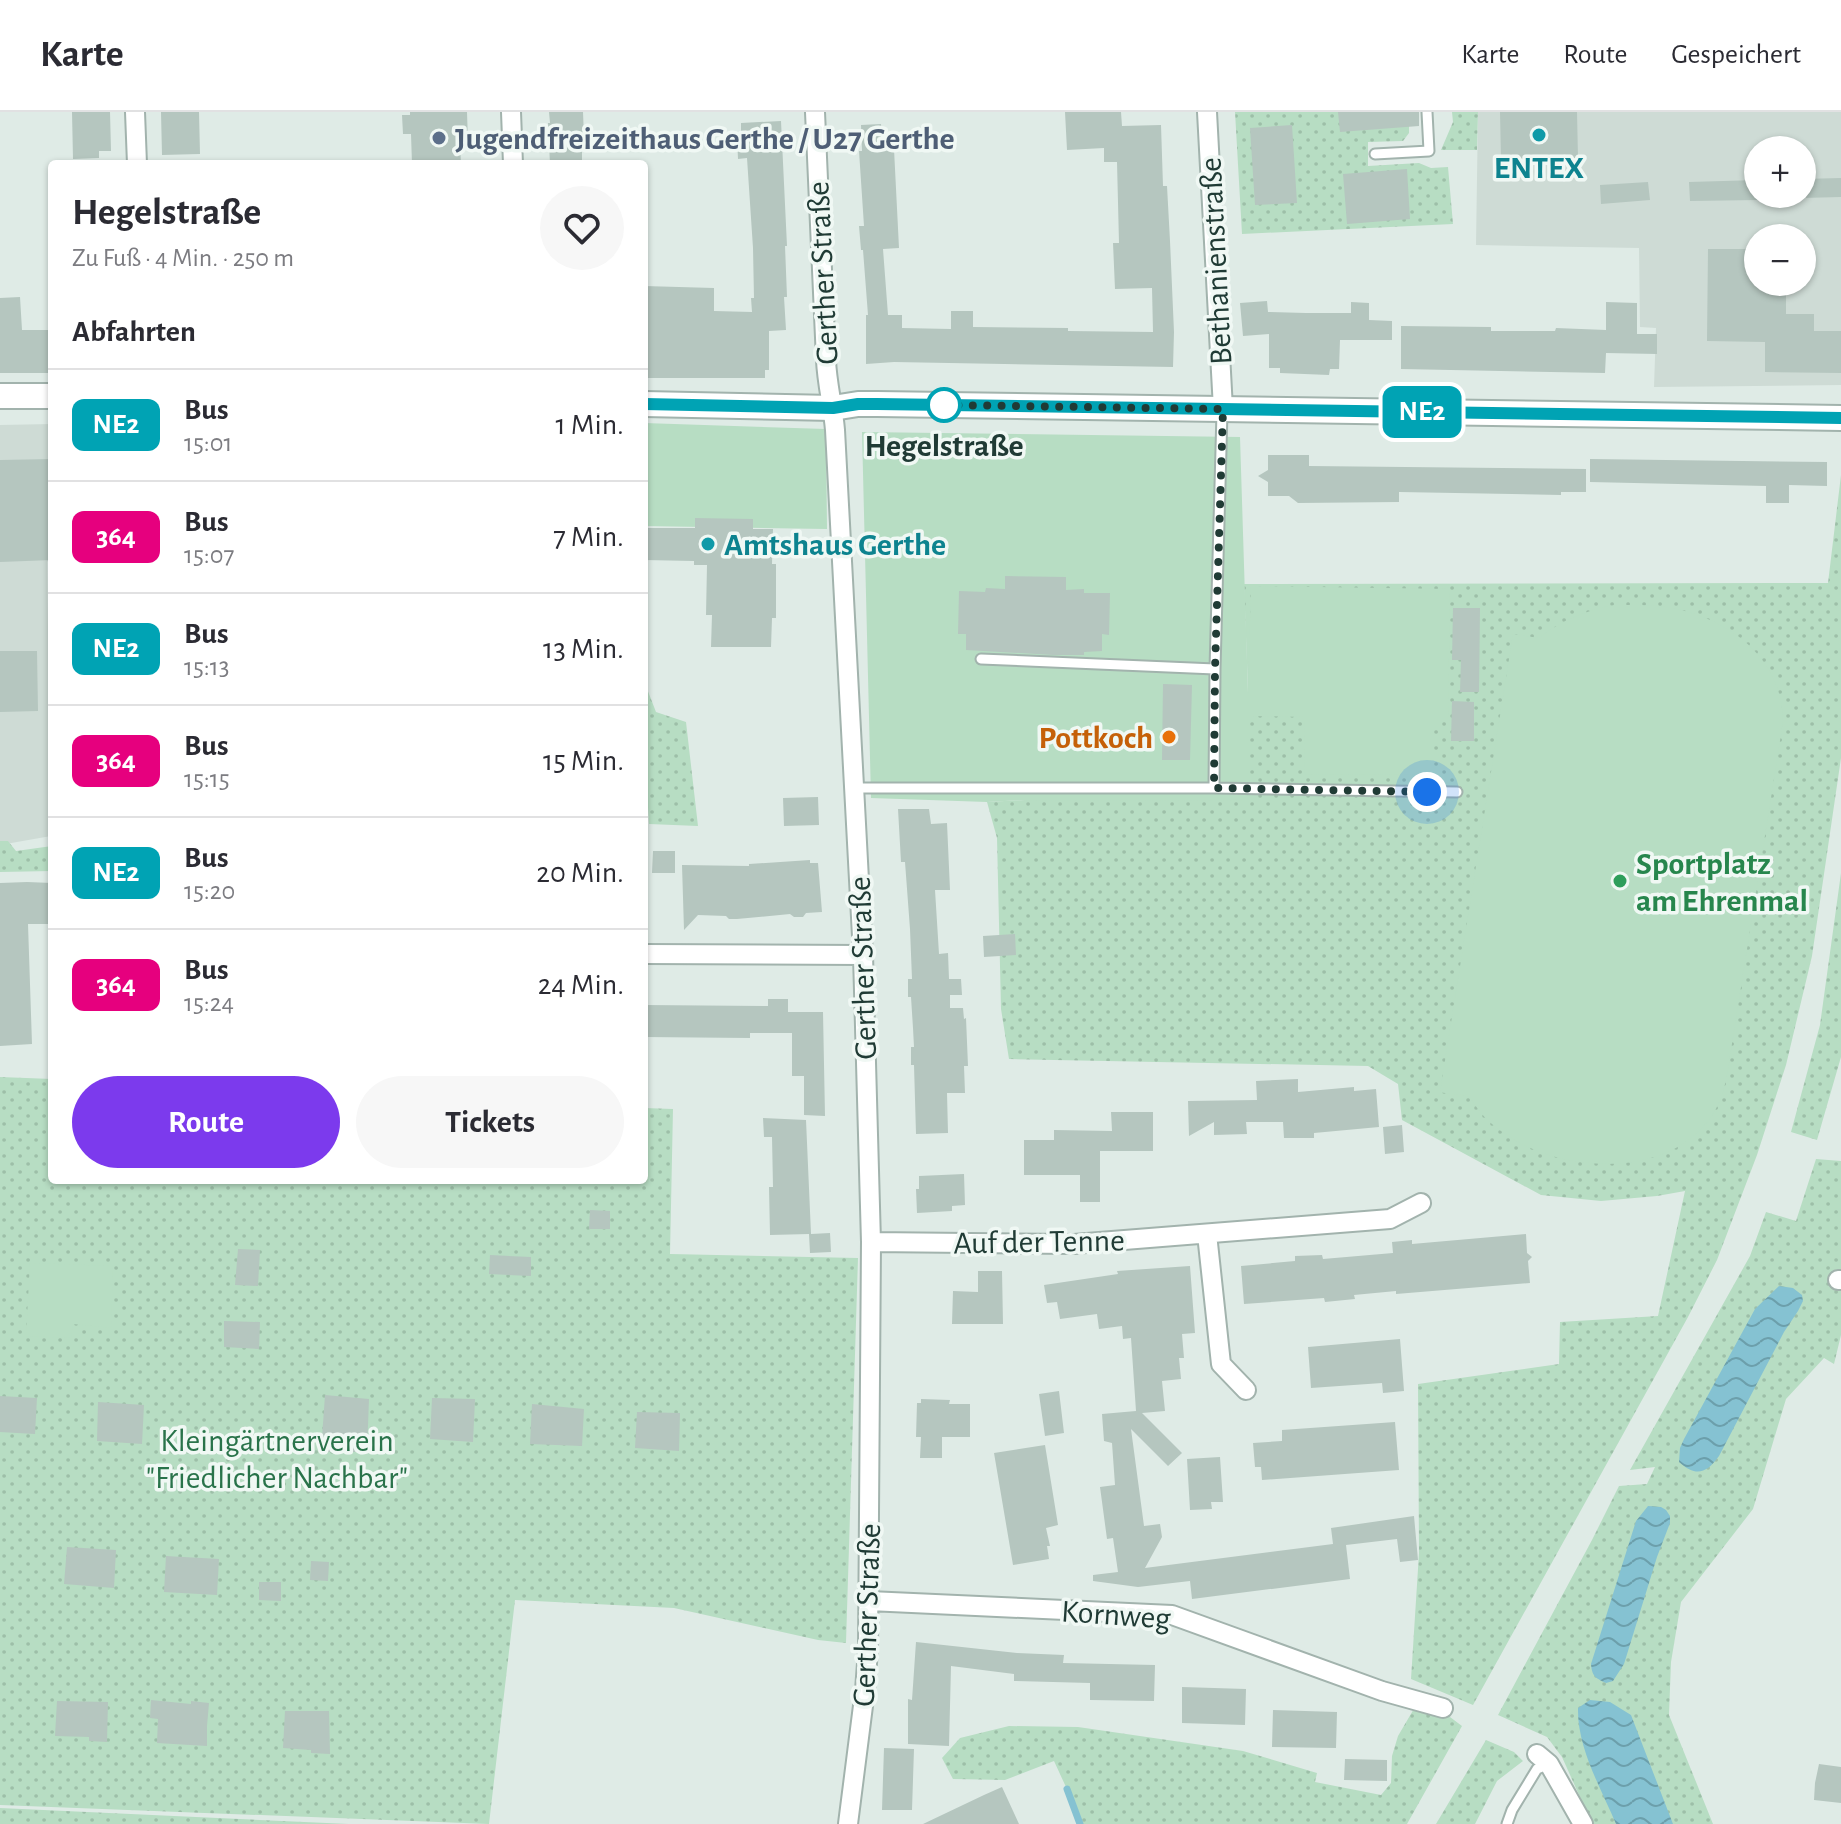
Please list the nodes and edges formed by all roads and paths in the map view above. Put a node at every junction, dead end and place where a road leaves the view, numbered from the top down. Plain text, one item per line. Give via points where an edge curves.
1 (135, 112) edge
2 (511, 112) edge
3 (815, 112) edge
4 (1207, 112) edge
5 (1427, 112) edge
6 (1375, 154) dead end
7 (137, 160) edge
8 (513, 160) edge
9 (0, 396) edge
10 (48, 396) edge
11 (648, 404) edge
12 (833, 408) junction
13 (1223, 409) junction
14 (1841, 418) edge
15 (981, 659) dead end
16 (1215, 669) junction
17 (854, 788) junction
18 (1214, 788) junction
19 (1457, 792) dead end
20 (648, 954) edge
21 (863, 955) junction
22 (1421, 1203) dead end
23 (1207, 1234) junction
24 (871, 1242) junction
25 (1246, 1390) dead end
26 (869, 1601) junction
27 (1443, 1708) dead end
28 (1543, 1759) joint
29 (848, 1824) edge
30 (1507, 1824) edge
31 (1583, 1824) edge

1 - 7 street
2 - 8 street
3 - 12 street, Gerther Straße via 826,360
4 - 13 street, Bethanienstraße
5 - 6 lane via 1429,151
9 - 10 street
11 - 12 street
12 - 13 street via 877,404
12 - 17 street, Gerther Straße
13 - 14 street
13 - 16 lane
15 - 16 lane
16 - 18 lane
17 - 18 lane
17 - 21 street, Gerther Straße
18 - 19 lane
20 - 21 street
21 - 24 street, Gerther Straße
22 - 23 street, Auf der Tenne via 1390,1219
23 - 24 street, Auf der Tenne via 1074,1244
23 - 25 street via 1221,1364
24 - 26 street, Gerther Straße
26 - 27 street, Kornweg via 1172,1615
26 - 29 street, Gerther Straße via 865,1690
28 - 30 lane
28 - 31 street

